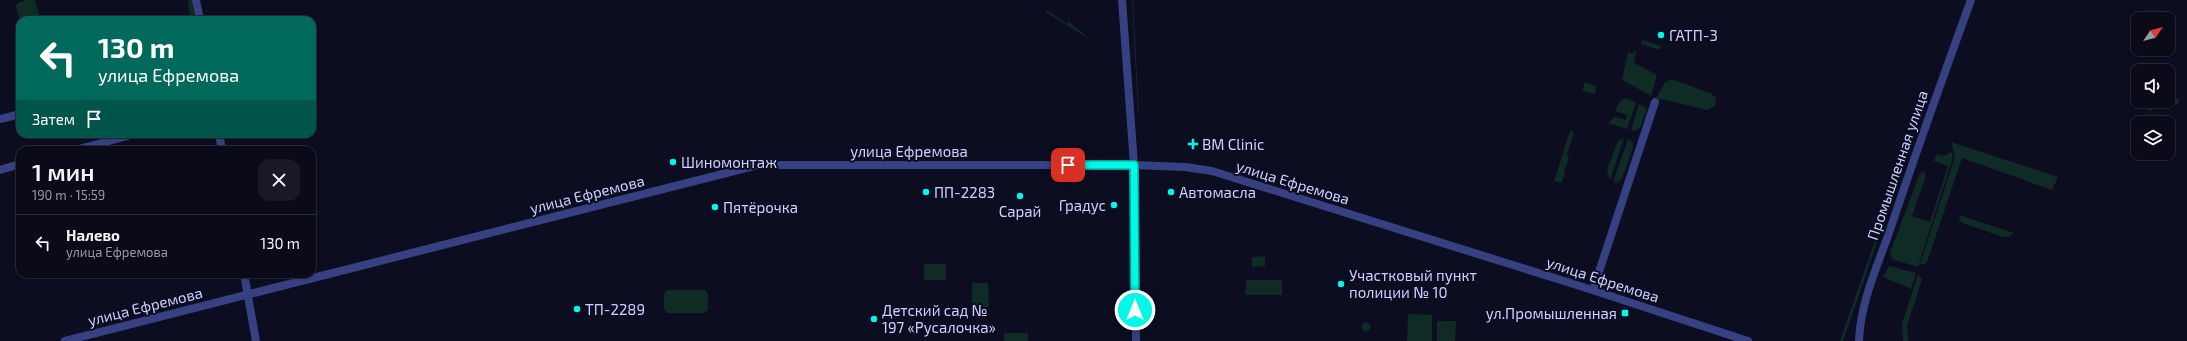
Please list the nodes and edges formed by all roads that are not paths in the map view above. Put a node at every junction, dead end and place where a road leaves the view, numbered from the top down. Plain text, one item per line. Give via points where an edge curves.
1 (196, 0) edge
2 (1122, 0) edge
3 (1971, 0) edge
4 (199, 16) edge
5 (1655, 102) dead end
6 (16, 115) edge
7 (0, 119) edge
8 (120, 138) edge
9 (90, 146) edge
10 (16, 165) edge
11 (1134, 165) junction
12 (0, 170) edge
13 (245, 278) edge
14 (315, 278) edge
15 (316, 278) edge
16 (1593, 290) junction
17 (248, 295) junction
18 (66, 341) edge
19 (256, 341) edge
20 (1136, 341) edge
21 (1748, 341) edge
22 (1859, 341) edge

1 - 4 street
2 - 11 street
3 - 22 street, Промышленная улица via 1876,270 1861,320
5 - 16 street
6 - 7 street
8 - 9 street
10 - 12 street
11 - 15 street, улица Ефремова via 758,165
11 - 16 street, улица Ефремова via 1178,166 1212,171
11 - 20 street
13 - 17 street
14 - 17 street, улица Ефремова
16 - 21 street, улица Ефремова
17 - 18 street, улица Ефремова
17 - 19 street

